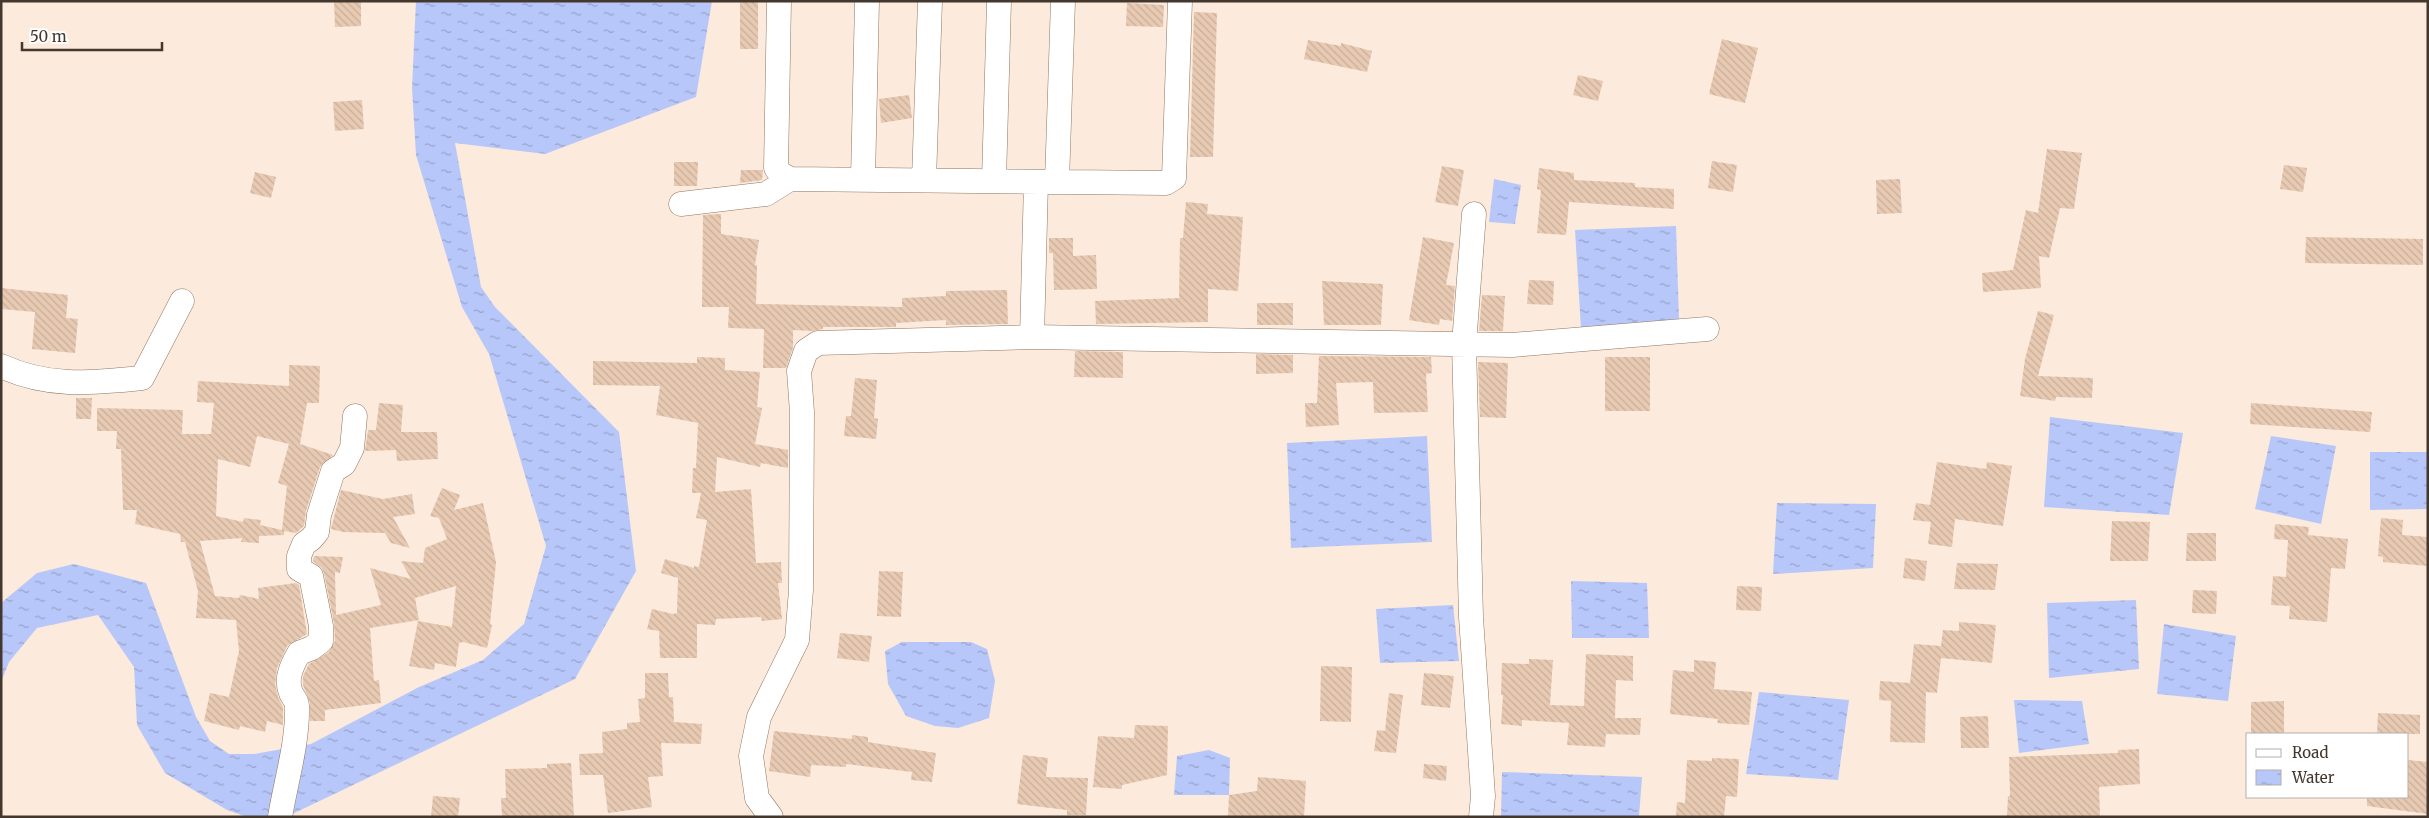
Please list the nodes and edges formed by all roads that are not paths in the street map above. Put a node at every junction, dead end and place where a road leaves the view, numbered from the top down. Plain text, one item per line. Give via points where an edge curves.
1 (780, 1) edge
2 (867, 1) edge
3 (930, 1) edge
4 (999, 1) edge
5 (1063, 1) edge
6 (1180, 1) edge
7 (790, 179) junction
8 (863, 179) junction
9 (924, 180) junction
10 (994, 181) junction
11 (1047, 182) junction
12 (681, 204) dead end
13 (1474, 214) dead end
14 (182, 301) dead end
15 (1706, 329) dead end
16 (1032, 337) junction
17 (1464, 344) junction
18 (1, 366) edge
19 (356, 416) dead end
20 (280, 817) edge
21 (771, 817) edge
22 (1481, 817) edge

1 - 7 street via 776,168
2 - 8 street
3 - 9 street
4 - 10 street
5 - 11 street
6 - 11 street via 1172,181
7 - 8 street
7 - 12 street via 766,194
8 - 9 street
9 - 10 street
10 - 11 street
11 - 16 street
13 - 17 street
14 - 18 street via 142,378 84,384 23,376
15 - 17 street via 1512,345
16 - 17 street
16 - 21 street via 846,341 818,343 806,351 799,371 802,412 801,581 797,640 759,717 751,756 757,798
17 - 22 street via 1471,617 1483,796
19 - 20 street via 348,458 333,471 317,532 304,544 299,556 299,569 311,576 321,641 299,653 290,669 291,693 298,704

